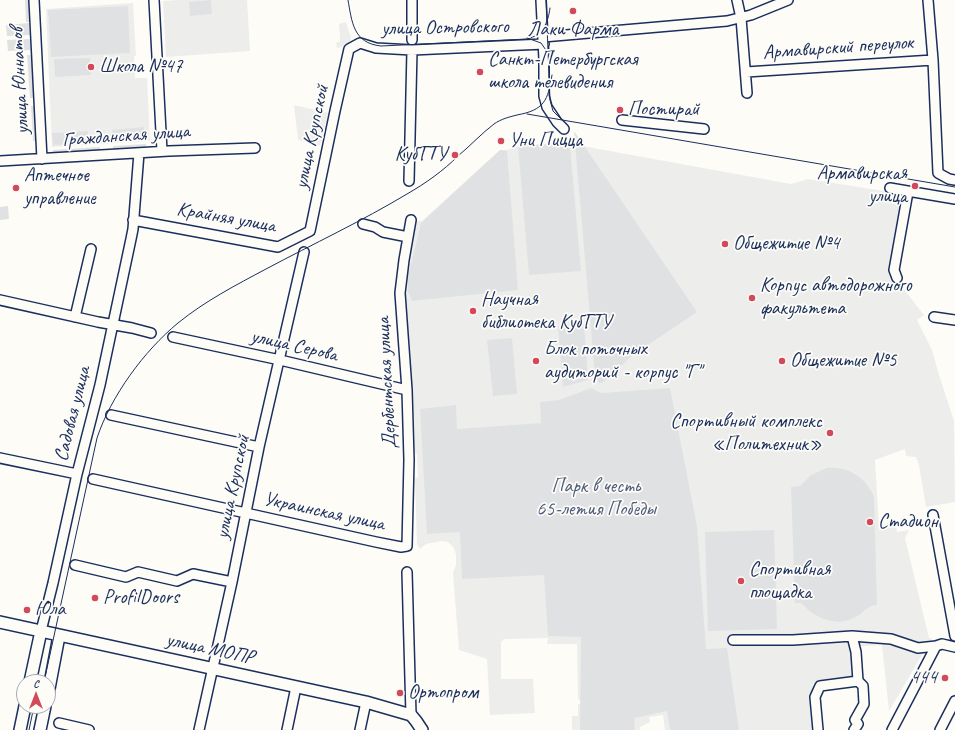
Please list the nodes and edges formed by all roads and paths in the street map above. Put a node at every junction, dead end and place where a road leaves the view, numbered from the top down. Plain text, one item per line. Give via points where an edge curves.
1 (34, 0) edge
2 (154, 0) edge
3 (412, 0) edge
4 (541, 0) edge
5 (737, 0) edge
6 (788, 0) edge
7 (928, 0) edge
8 (741, 18) junction
9 (412, 40) dead end
10 (544, 40) junction
11 (349, 49) joint
12 (412, 50) junction
13 (933, 60) junction
14 (746, 72) junction
15 (747, 93) dead end
16 (622, 120) dead end
17 (564, 129) dead end
18 (704, 129) dead end
19 (255, 148) dead end
20 (162, 151) junction
21 (139, 153) junction
22 (42, 159) junction
23 (0, 161) edge
24 (408, 180) dead end
25 (955, 180) edge
26 (890, 188) dead end
27 (908, 192) junction
28 (955, 199) edge
29 (133, 220) junction
30 (411, 220) dead end
31 (363, 224) dead end
32 (310, 231) joint
33 (408, 237) junction
34 (91, 249) dead end
35 (304, 252) dead end
36 (897, 278) dead end
37 (0, 300) edge
38 (75, 317) junction
39 (934, 317) dead end
40 (955, 320) edge
41 (112, 324) junction
42 (152, 333) dead end
43 (172, 337) dead end
44 (280, 360) junction
45 (407, 390) junction
46 (111, 415) dead end
47 (259, 446) junction
48 (0, 458) edge
49 (77, 474) junction
50 (93, 479) dead end
51 (246, 513) junction
52 (933, 515) dead end
53 (407, 546) joint
54 (75, 565) dead end
55 (407, 572) dead end
56 (232, 582) junction
57 (0, 622) edge
58 (852, 636) junction
59 (955, 636) edge
60 (40, 637) junction
61 (733, 640) dead end
62 (58, 641) junction
63 (936, 646) junction
64 (955, 647) edge
65 (213, 668) junction
66 (32, 674) edge
67 (52, 674) edge
68 (858, 681) junction
69 (296, 687) junction
70 (955, 701) edge
71 (366, 702) junction
72 (23, 714) edge
73 (43, 714) edge
74 (411, 716) junction
75 (59, 723) dead end
76 (20, 730) edge
77 (40, 730) edge
78 (89, 730) edge
79 (199, 730) edge
80 (287, 730) edge
81 (360, 730) edge
82 (422, 730) edge
83 (818, 730) edge
84 (854, 730) edge
85 (892, 730) edge
86 (940, 730) edge

1 - 22 street, улица Юннатов
2 - 20 street
3 - 9 street
4 - 10 street
5 - 8 street
6 - 8 street, улица Островского
7 - 13 street
8 - 10 street, улица Островского
8 - 14 street
10 - 12 street, улица Островского
10 - 17 street via 545,101
11 - 12 street, улица Островского via 360,43 376,48
11 - 32 street, улица Крупской
12 - 24 street
13 - 14 street, Армавирский переулок
13 - 25 street via 938,173
14 - 15 street
16 - 18 street
19 - 20 street, Гражданская улица
20 - 21 street, Гражданская улица
21 - 22 street, Гражданская улица
21 - 29 street, Садовая улица
22 - 23 street, Гражданская улица
26 - 27 street
27 - 28 street
27 - 36 street via 894,270
29 - 32 street, Крайняя улица via 278,247
29 - 41 street, Садовая улица
30 - 33 street, Дербентская улица
31 - 33 street via 383,232
33 - 45 street, Дербентская улица via 400,293
34 - 38 street
35 - 44 street, улица Крупской
37 - 38 street
38 - 41 street
39 - 40 street
41 - 42 street
41 - 49 street, Садовая улица via 100,385
43 - 44 street, улица Серова
44 - 45 street, улица Серова
44 - 47 street, улица Крупской
45 - 53 street, Дербентская улица
46 - 47 street
47 - 51 street, улица Крупской
48 - 49 street
49 - 60 street, Садовая улица
50 - 51 street, Украинская улица
51 - 53 street, Украинская улица via 376,542
51 - 56 street, улица Крупской
52 - 59 street
54 - 56 street via 126,577 138,572 177,581 193,574
55 - 74 street
56 - 65 street, улица Крупской
57 - 60 main road, улица МОПР
58 - 61 street via 793,640
58 - 63 street via 891,639 918,648
58 - 68 street
60 - 62 main road, улица МОПР
60 - 66 main road, Садовая улица
62 - 65 main road, улица МОПР
62 - 67 main road
63 - 64 street via 942,644
63 - 85 street
65 - 69 main road, улица МОПР
65 - 79 street, улица Крупской
68 - 83 street via 820,686 815,697
68 - 84 street via 863,686 864,704
69 - 71 main road, улица МОПР
69 - 80 street
70 - 86 street
71 - 74 main road, улица МОПР
71 - 81 street
72 - 76 main road
73 - 77 main road
74 - 82 main road
75 - 78 street

